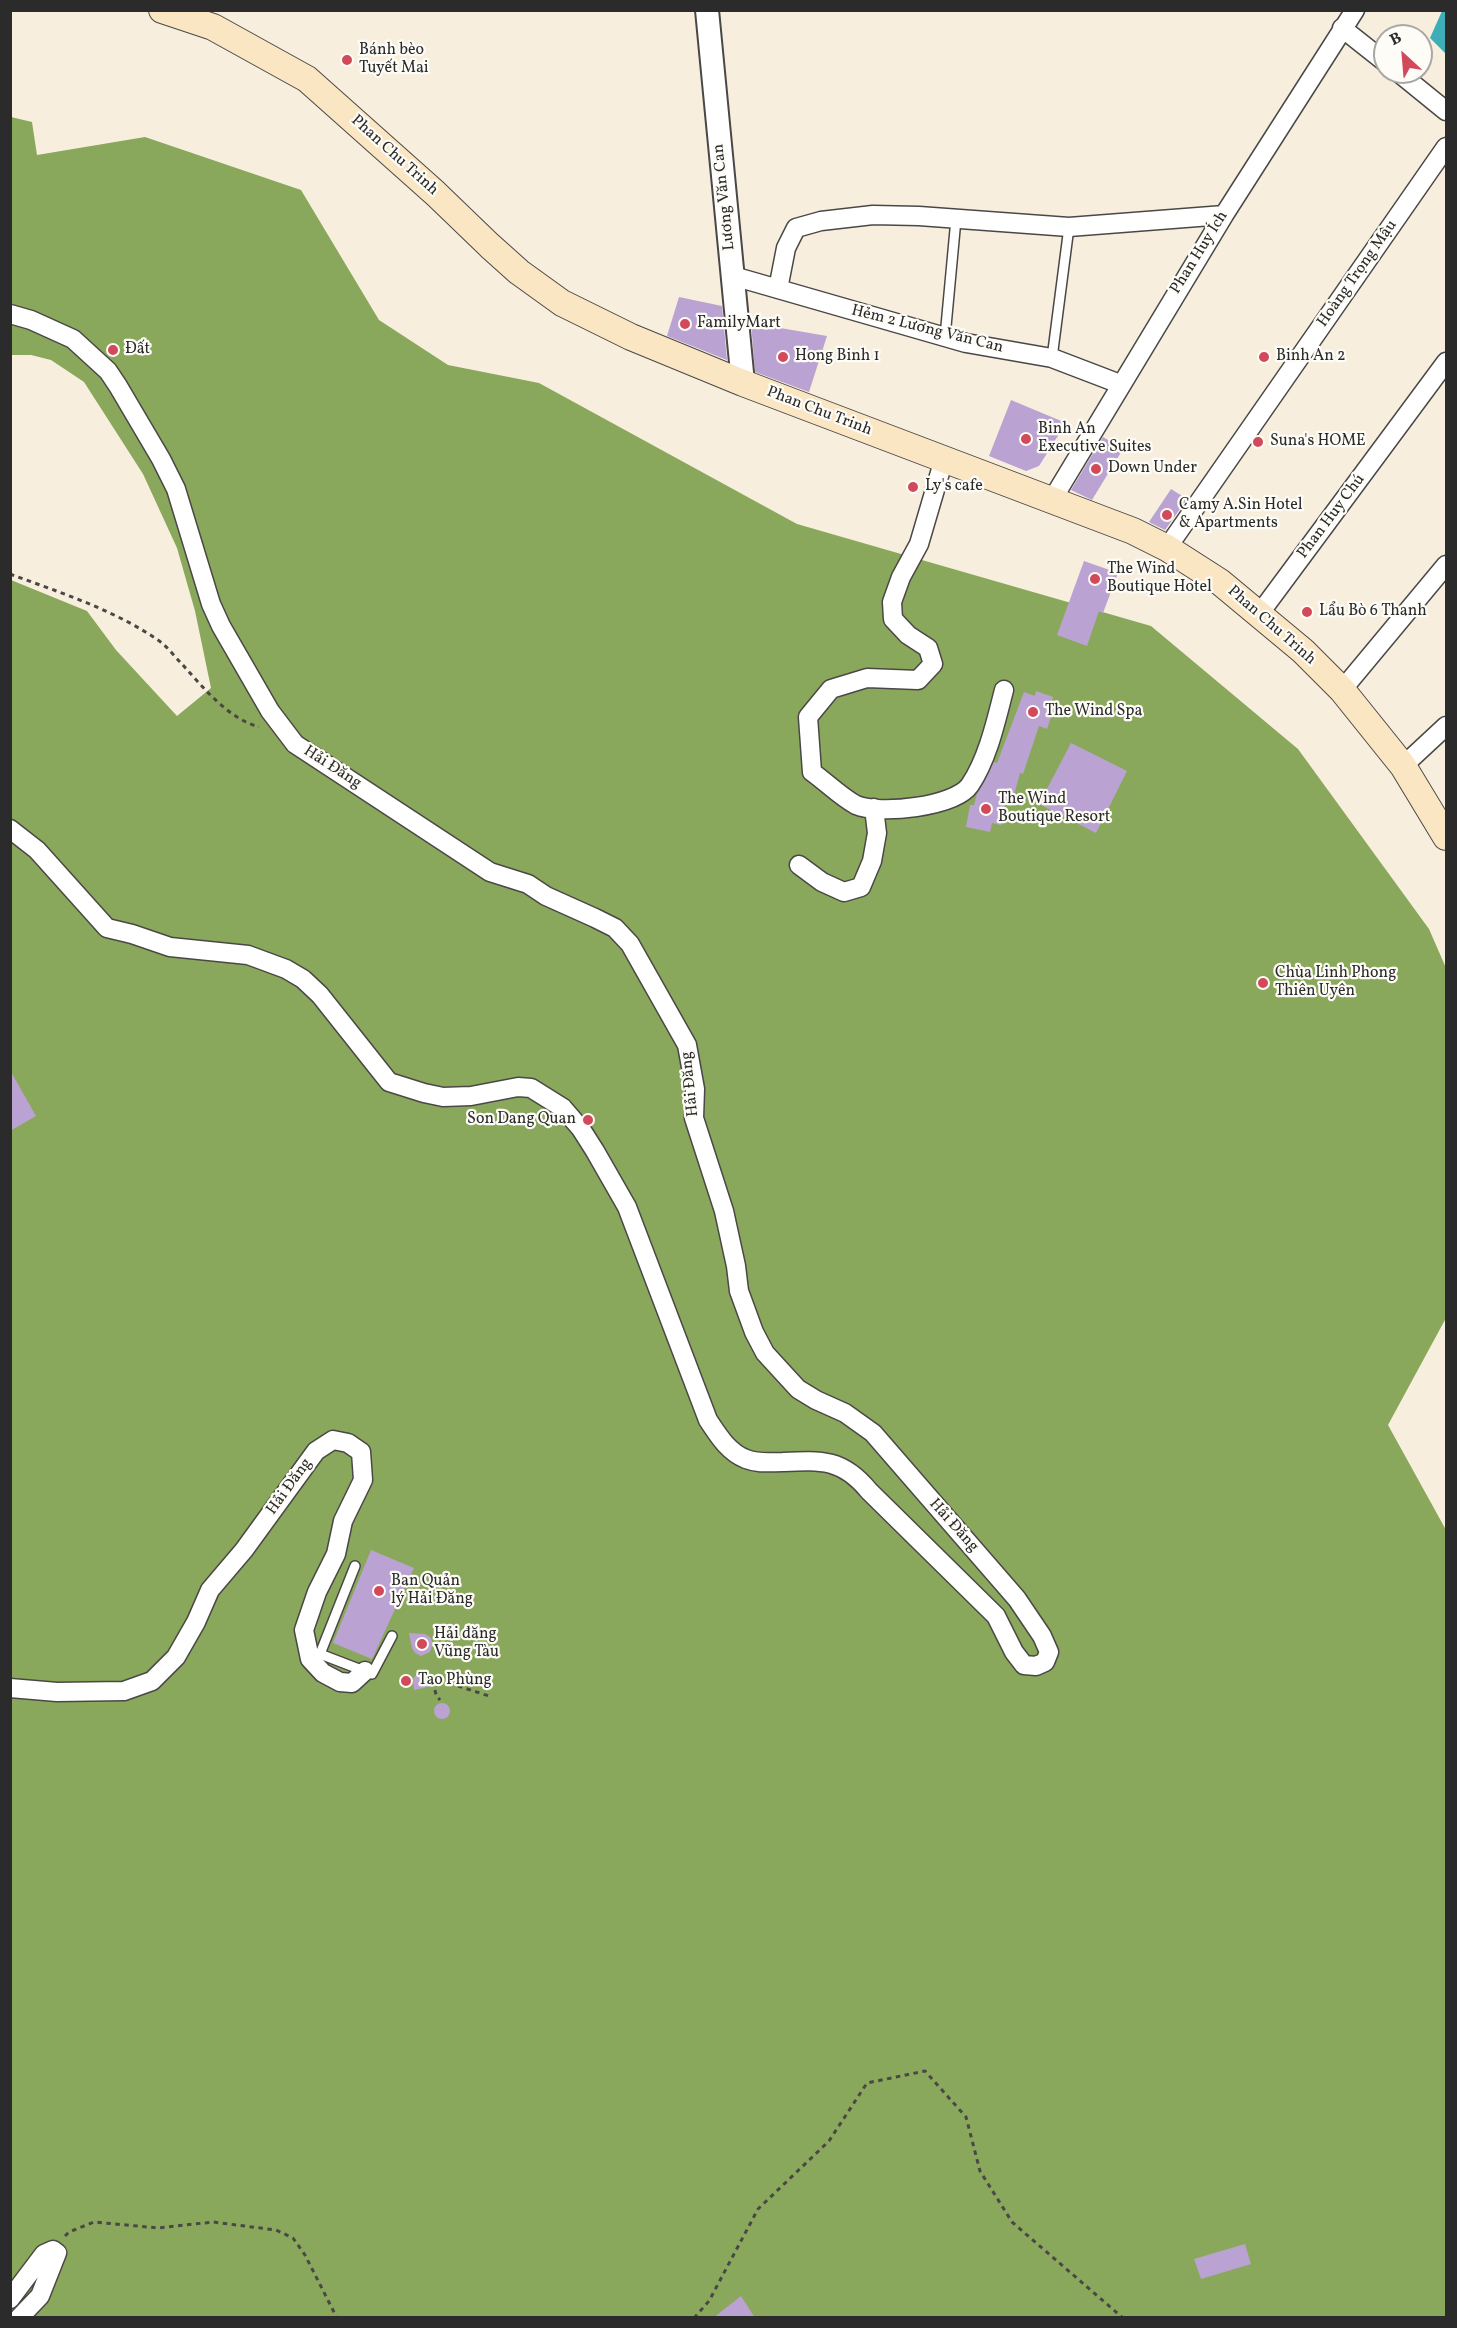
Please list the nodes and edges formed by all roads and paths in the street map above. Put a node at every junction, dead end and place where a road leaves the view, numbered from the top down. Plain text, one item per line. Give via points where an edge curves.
1 (162, 10) edge
2 (707, 10) edge
3 (1355, 10) edge
4 (1342, 28) junction
5 (1373, 53) edge
6 (1413, 84) edge
7 (1446, 111) edge
8 (1446, 147) edge
9 (1224, 215) junction
10 (956, 219) junction
11 (1069, 227) junction
12 (733, 276) junction
13 (778, 289) junction
14 (10, 314) edge
15 (945, 337) junction
16 (1052, 358) junction
17 (1446, 362) edge
18 (743, 383) junction
19 (1120, 384) junction
20 (944, 459) junction
21 (1052, 500) junction
22 (1167, 548) junction
23 (1446, 565) edge
24 (10, 574) edge
25 (1260, 613) junction
26 (1004, 690) dead end
27 (1342, 690) junction
28 (1446, 726) edge
29 (281, 727) junction
30 (1403, 766) junction
31 (874, 808) junction
32 (10, 829) edge
33 (1446, 837) edge
34 (799, 865) dead end
35 (355, 1566) dead end
36 (392, 1636) dead end
37 (365, 1671) junction
38 (458, 1686) dead end
39 (10, 1688) edge
40 (435, 1690) dead end
41 (492, 1697) dead end
42 (440, 1700) dead end
43 (52, 2250) junction
44 (10, 2299) edge
45 (20, 2318) edge
46 (337, 2318) edge
47 (694, 2318) edge
48 (1123, 2318) edge

1 - 18 main road, Phan Chu Trinh via 214,23 306,79 519,272 562,303
2 - 12 street, Lương Văn Can
3 - 4 street, Phan Huy Ích
4 - 5 street
4 - 9 street, Phan Huy Ích
6 - 7 street
8 - 22 street, Hoàng Trọng Mậu
9 - 11 street
9 - 19 street, Phan Huy Ích
10 - 11 street
10 - 13 street via 873,215 796,228 786,248
10 - 15 lane
11 - 16 lane
12 - 13 street, Hẻm 2 Lương Văn Can
12 - 18 street, Lương Văn Can
13 - 15 street, Hẻm 2 Lương Văn Can
14 - 29 street, Hải Đăng via 73,339 108,371 118,386 176,489 221,626
15 - 16 street, Hẻm 2 Lương Văn Can
16 - 19 street, Hẻm 2 Lương Văn Can
17 - 25 street, Phan Huy Chú
18 - 20 main road, Phan Chu Trinh
19 - 21 street, Phan Huy Ích
20 - 21 main road, Phan Chu Trinh
20 - 31 street via 919,544 892,602 893,618 908,635 928,648 933,664 918,680 867,678 831,689 808,717 812,772 857,805
21 - 22 main road, Phan Chu Trinh
22 - 25 main road, Phan Chu Trinh
23 - 27 street
24 - 29 path via 124,621 163,644 215,700 241,720 257,727
25 - 27 main road, Phan Chu Trinh
26 - 31 street via 992,736 969,787 940,803
27 - 30 main road, Phan Chu Trinh
28 - 30 street
29 - 32 street, Hải Đăng via 312,757 490,872 528,884 615,928 630,944 687,1045 695,1089 694,1118 724,1211 739,1292 765,1353 798,1389 873,1432 1017,1599 1042,1636 1049,1652 1045,1662 1024,1665 996,1616 857,1476 836,1463 762,1463 745,1459 721,1440 708,1420 627,1207 581,1129 563,1108 531,1088 443,1096 389,1082 303,979 248,955 170,947 107,928 37,849
30 - 33 main road, Phan Chu Trinh
31 - 34 street via 877,833 872,861 861,887 844,892
35 - 37 lane via 320,1654
36 - 37 lane via 372,1674
37 - 39 street, Hải Đăng via 352,1683 340,1682 324,1673 310,1659 304,1630 336,1554 343,1521 363,1480 361,1452 348,1443 333,1440 316,1450 210,1590 176,1657 152,1681 124,1691
38 - 41 path
40 - 42 path
43 - 44 street via 44,2254
43 - 45 street via 57,2253 56,2259 40,2296
43 - 46 path via 69,2232 94,2222 158,2228 213,2222 276,2230 293,2238 305,2255
47 - 48 path via 709,2301 758,2209 830,2141 867,2083 925,2071 966,2117 980,2171 1012,2222

